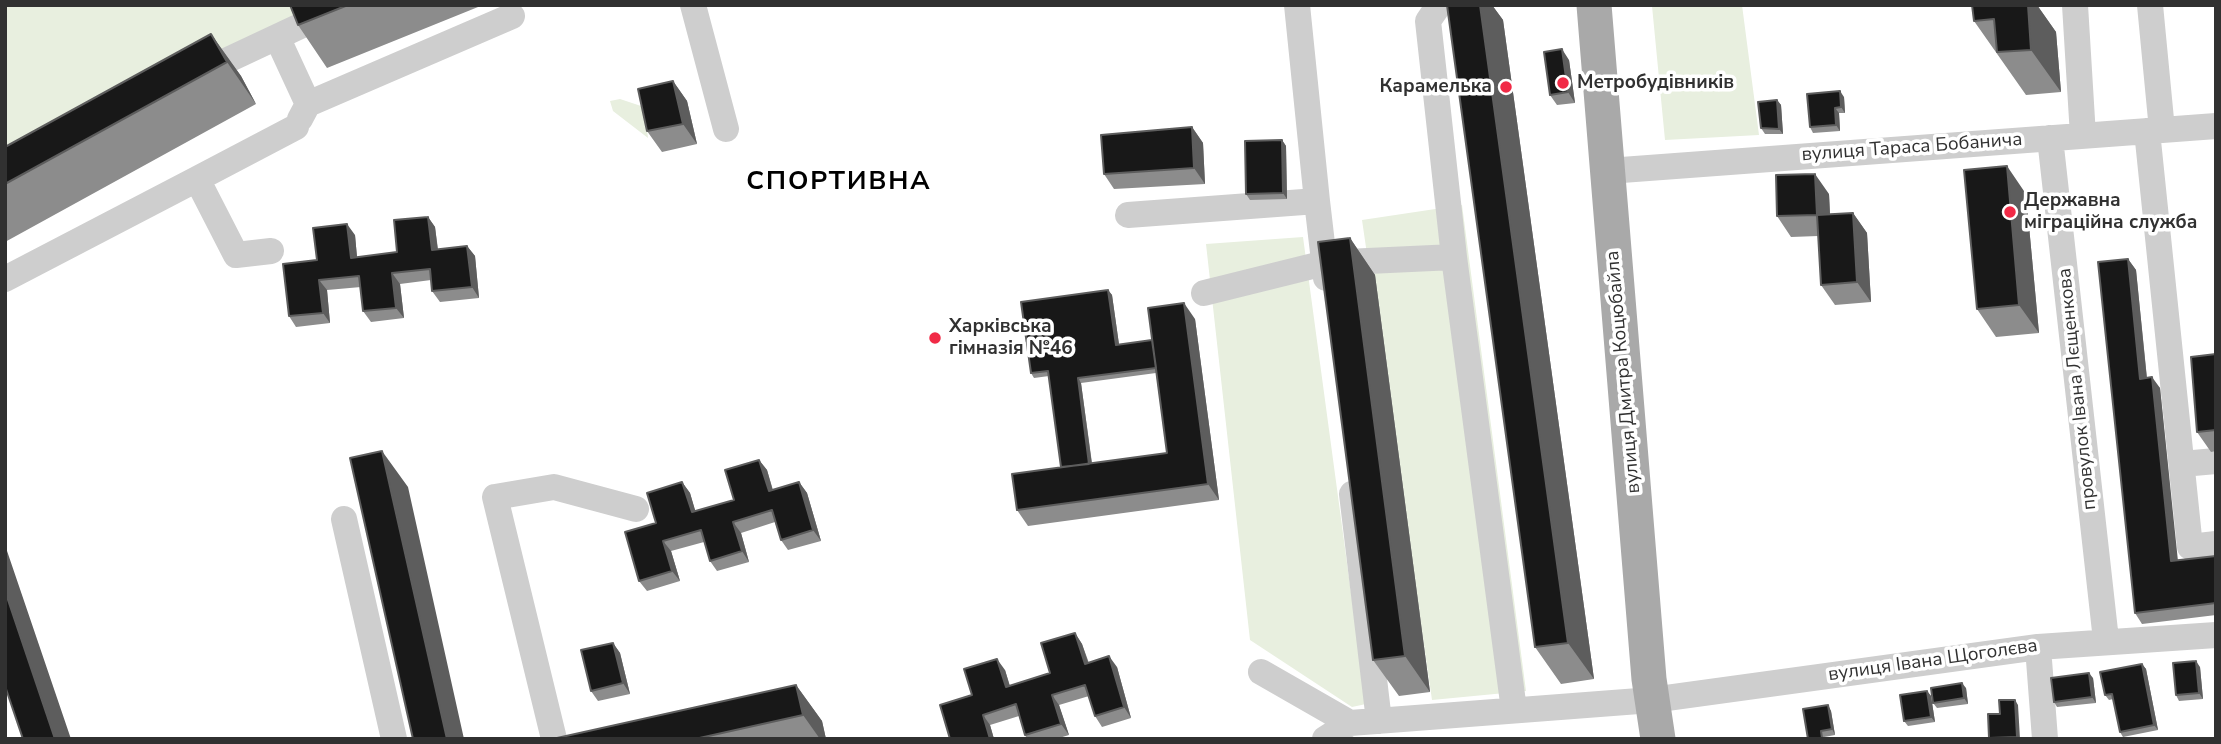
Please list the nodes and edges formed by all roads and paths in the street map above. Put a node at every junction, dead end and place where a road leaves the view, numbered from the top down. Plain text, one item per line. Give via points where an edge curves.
1 (345, 5) edge
2 (693, 5) edge
3 (1297, 5) edge
4 (1439, 5) edge
5 (1594, 5) edge
6 (2075, 5) edge
7 (2150, 5) edge
8 (512, 16) dead end
9 (277, 37) junction
10 (179, 84) edge
11 (308, 104) junction
12 (2216, 126) edge
13 (726, 128) dead end
14 (2155, 131) junction
15 (2083, 136) junction
16 (2050, 138) junction
17 (1608, 171) junction
18 (197, 179) junction
19 (1317, 201) junction
20 (1128, 215) dead end
21 (271, 251) dead end
22 (1454, 257) junction
23 (1325, 263) junction
24 (5, 279) edge
25 (1204, 293) dead end
26 (1330, 304) edge
27 (2216, 461) edge
28 (2182, 464) junction
29 (1349, 471) edge
30 (636, 509) dead end
31 (344, 519) dead end
32 (2216, 544) edge
33 (2216, 635) edge
34 (2106, 640) junction
35 (2038, 647) junction
36 (1261, 672) dead end
37 (1652, 700) junction
38 (1514, 710) junction
39 (1379, 721) junction
40 (1350, 723) junction
41 (394, 739) edge
42 (554, 739) edge
43 (1325, 739) edge
44 (1658, 739) edge
45 (2045, 739) edge

1 - 9 street
2 - 13 street
3 - 19 street
4 - 22 street via 1428,21
5 - 17 main road, вулиця Дмитра Коцюбайла
6 - 15 street
7 - 14 street
8 - 11 street
9 - 10 street
9 - 11 street
11 - 18 street via 304,131
12 - 14 street, вулиця Тараса Бобанича
14 - 15 street, вулиця Тараса Бобанича
14 - 28 street
15 - 16 street, вулиця Тараса Бобанича
16 - 17 street, вулиця Тараса Бобанича
16 - 34 street, провулок Івана Лєщенкова
17 - 37 main road, вулиця Дмитра Коцюбайла
18 - 21 street via 236,255
18 - 24 street
19 - 20 street
19 - 23 street
22 - 23 street
22 - 38 street
23 - 25 street
23 - 26 street
27 - 28 street
28 - 32 street via 2190,547
29 - 39 street
30 - 42 street via 554,487 495,497
31 - 41 street
33 - 34 street, вулиця Івана Щоголєва
34 - 35 street, вулиця Івана Щоголєва
35 - 37 street, вулиця Івана Щоголєва
35 - 45 street
36 - 40 street
37 - 38 street, вулиця Івана Щоголєва
37 - 44 main road, вулиця Дмитра Коцюбайла
38 - 39 street, вулиця Івана Щоголєва
39 - 40 street, вулиця Івана Щоголєва
40 - 43 street

